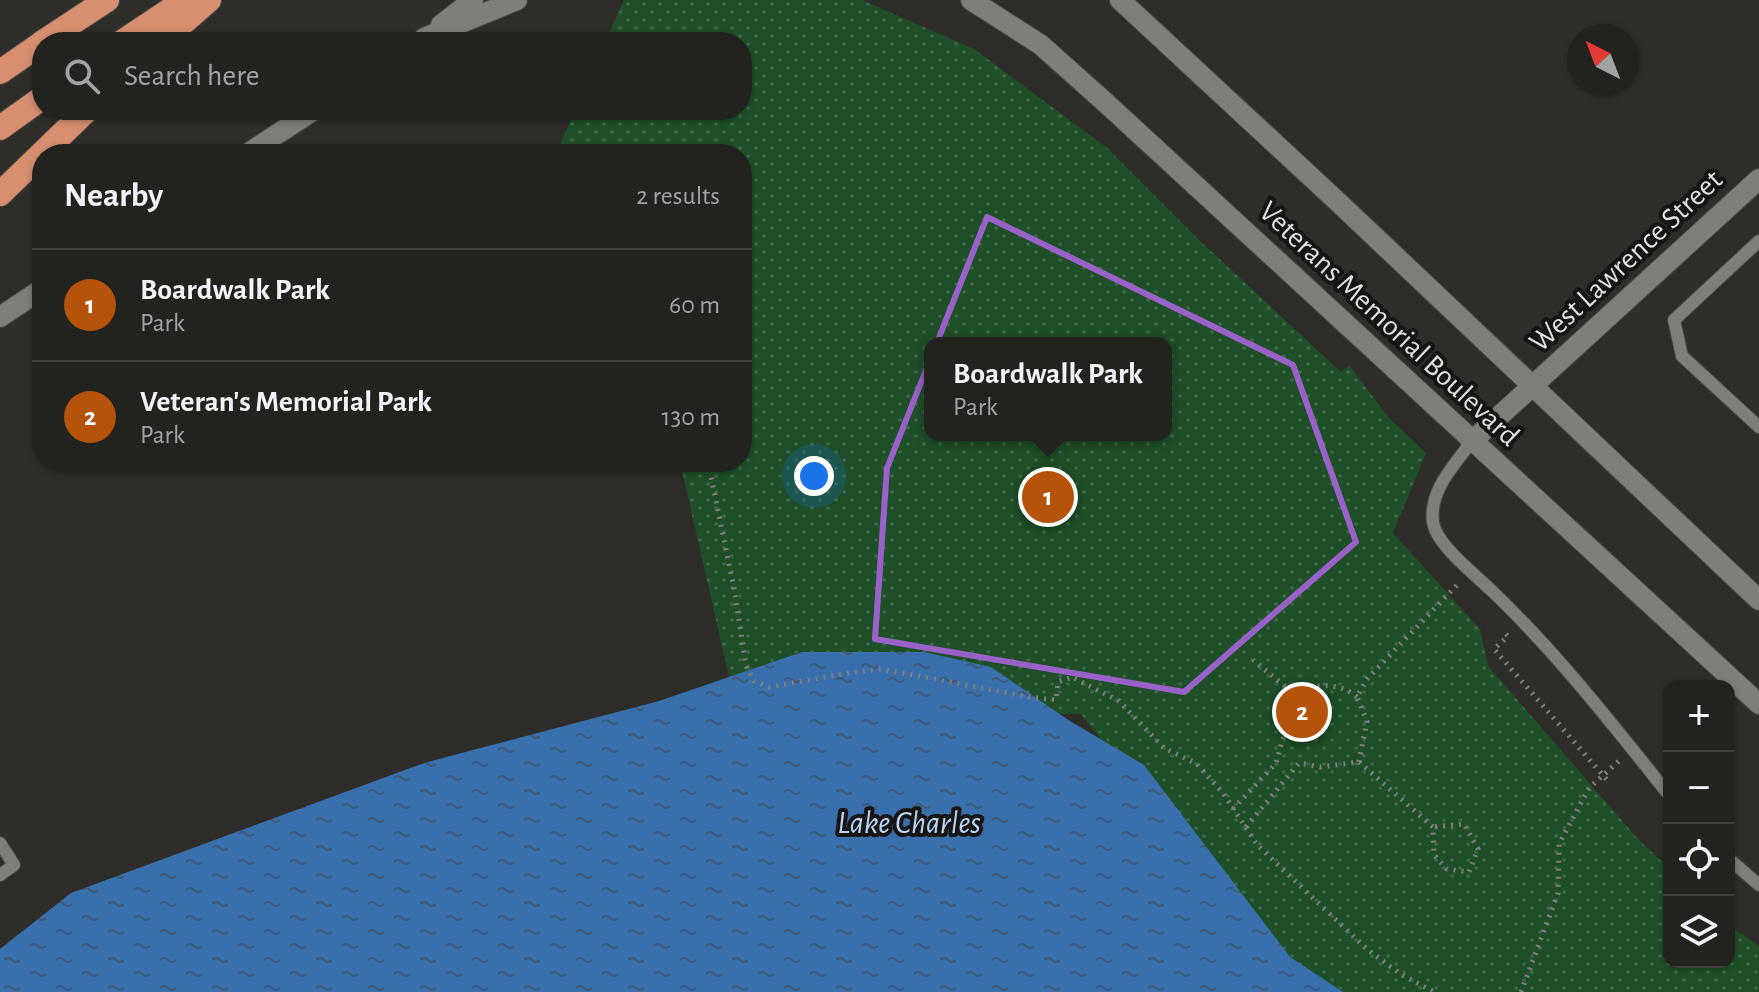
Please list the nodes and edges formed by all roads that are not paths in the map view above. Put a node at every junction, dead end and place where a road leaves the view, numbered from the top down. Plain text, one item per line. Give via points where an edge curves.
1 (107, 0) edge
2 (185, 0) edge
3 (209, 0) edge
4 (473, 0) edge
5 (517, 0) edge
6 (971, 0) edge
7 (1120, 0) edge
8 (58, 32) edge
9 (137, 32) edge
10 (172, 32) edge
11 (431, 32) edge
12 (442, 32) edge
13 (32, 50) edge
14 (0, 72) edge
15 (32, 105) edge
16 (77, 120) edge
17 (299, 120) edge
18 (0, 128) edge
19 (52, 144) edge
20 (262, 144) edge
21 (32, 163) edge
22 (1759, 179) edge
23 (0, 194) edge
24 (1759, 241) edge
25 (32, 296) edge
26 (0, 317) edge
27 (1533, 387) junction
28 (1759, 427) edge
29 (1471, 442) junction
30 (1759, 600) edge
31 (1759, 704) edge
32 (1663, 788) edge
33 (0, 843) edge
34 (1735, 864) edge
35 (0, 875) edge
36 (1759, 885) edge

1 - 8 highway
2 - 9 highway
3 - 10 highway
4 - 11 main road
5 - 12 main road
6 - 29 main road, Veterans Memorial Boulevard via 1041,45
7 - 27 main road, Veterans Memorial Boulevard
13 - 14 highway
15 - 18 highway
16 - 19 highway
17 - 20 main road
21 - 23 highway
22 - 27 main road, West Lawrence Street
24 - 28 lane via 1674,320 1682,356
25 - 26 main road
27 - 29 main road, West Lawrence Street
27 - 30 main road, Veterans Memorial Boulevard
29 - 31 main road, Veterans Memorial Boulevard
29 - 32 lane via 1436,489 1433,523 1441,541 1525,622
33 - 35 lane via 14,865
34 - 36 lane

